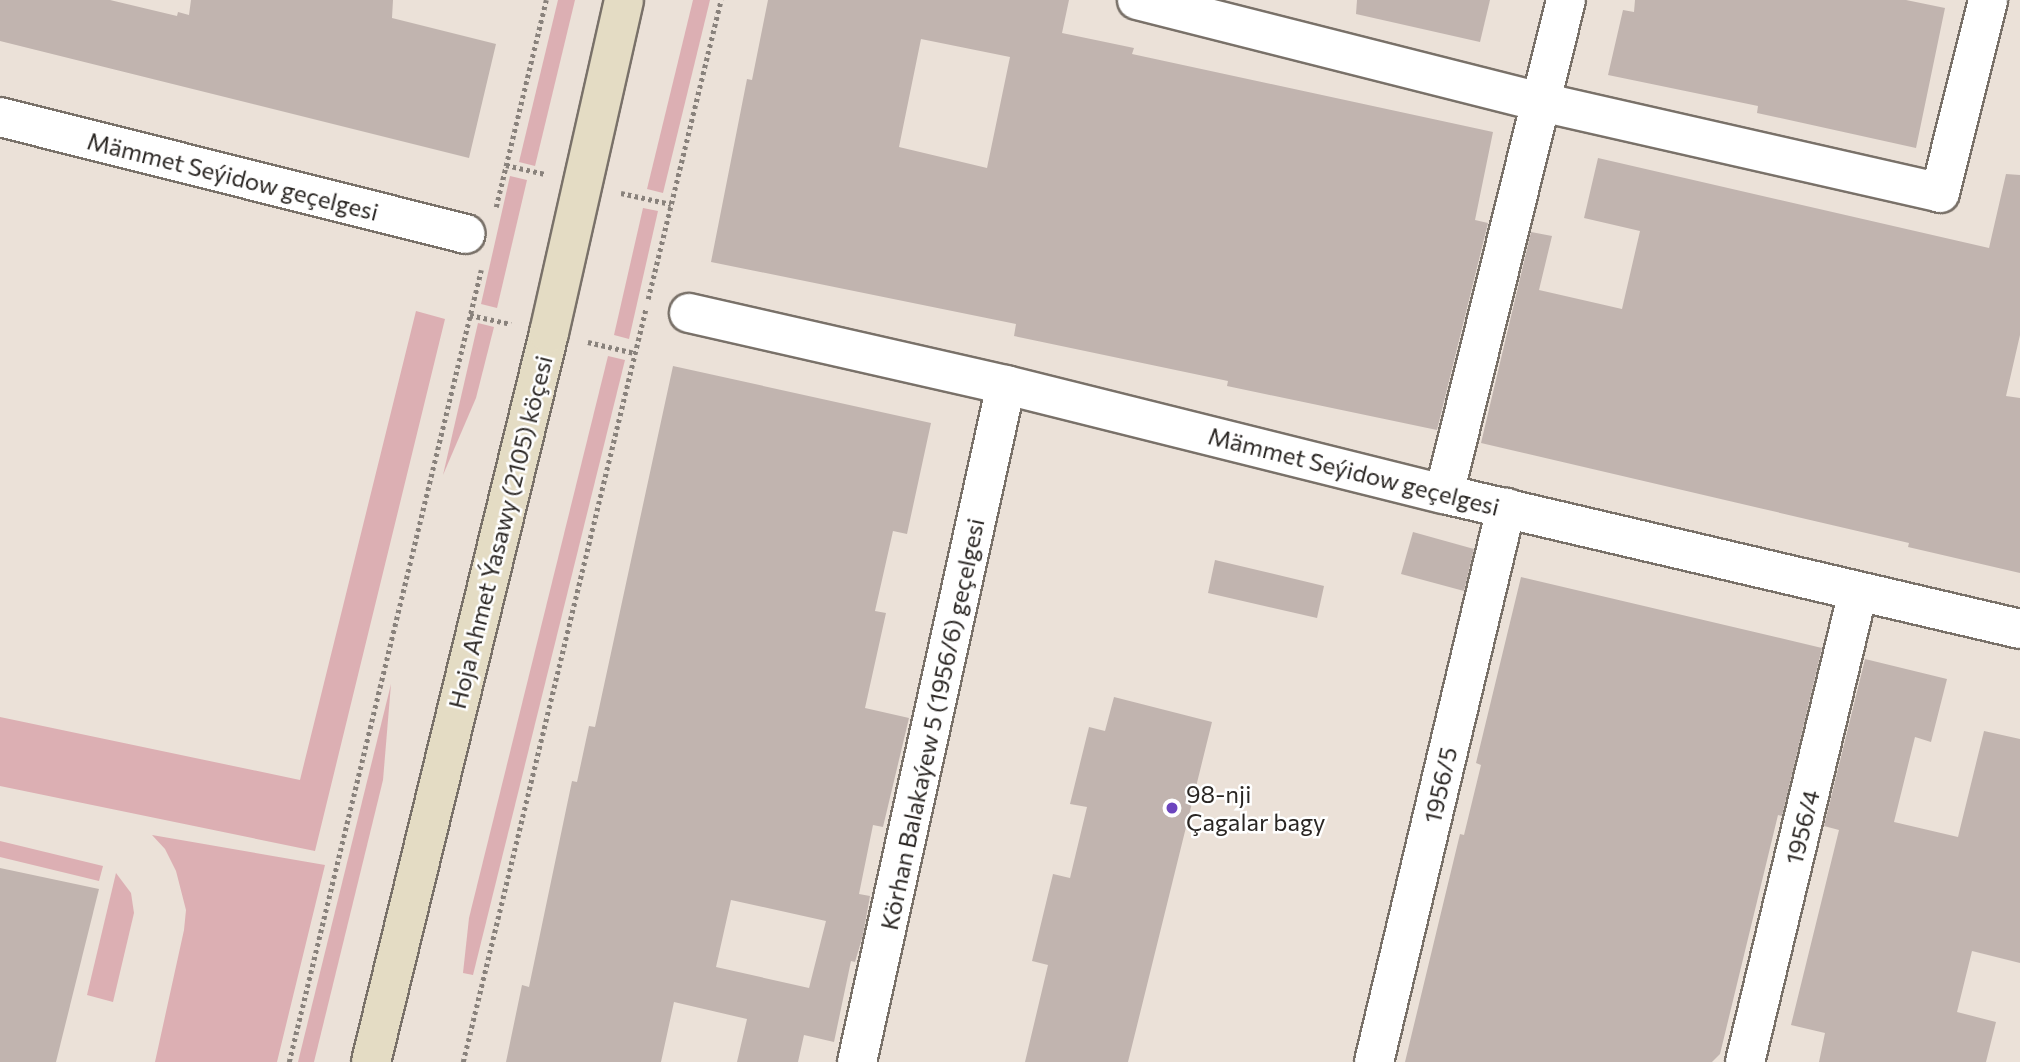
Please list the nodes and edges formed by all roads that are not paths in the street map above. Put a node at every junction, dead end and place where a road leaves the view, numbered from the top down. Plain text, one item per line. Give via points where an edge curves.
1 (624, 0) edge
2 (1137, 0) edge
3 (1566, 0) edge
4 (1988, 0) edge
5 (1541, 102) junction
6 (0, 117) edge
7 (481, 238) road end
8 (689, 313) dead end
9 (1006, 385) junction
10 (1444, 494) junction
11 (1506, 508) junction
12 (1858, 593) junction
13 (2020, 629) edge
14 (372, 1062) edge
15 (857, 1062) edge
16 (1374, 1062) edge
17 (1745, 1062) edge

1 - 14 street, Hoja Ahmet Ýasawy (2105) köçesi via 549,333
2 - 5 street
3 - 5 street
4 - 5 street via 1940,193
5 - 10 street
6 - 7 street, Mämmet Seýidow geçelgesi
8 - 9 street, Mämmet Seýidow geçelgesi
9 - 10 street, Mämmet Seýidow geçelgesi
9 - 15 street, Körhan Balakaýew 5 (1956/6) geçelgesi
10 - 11 street, Mämmet Seýidow geçelgesi
11 - 12 street, Mämmet Seýidow geçelgesi
11 - 16 street, 1956/5
12 - 13 street, Mämmet Seýidow geçelgesi
12 - 17 street, 1956/4

